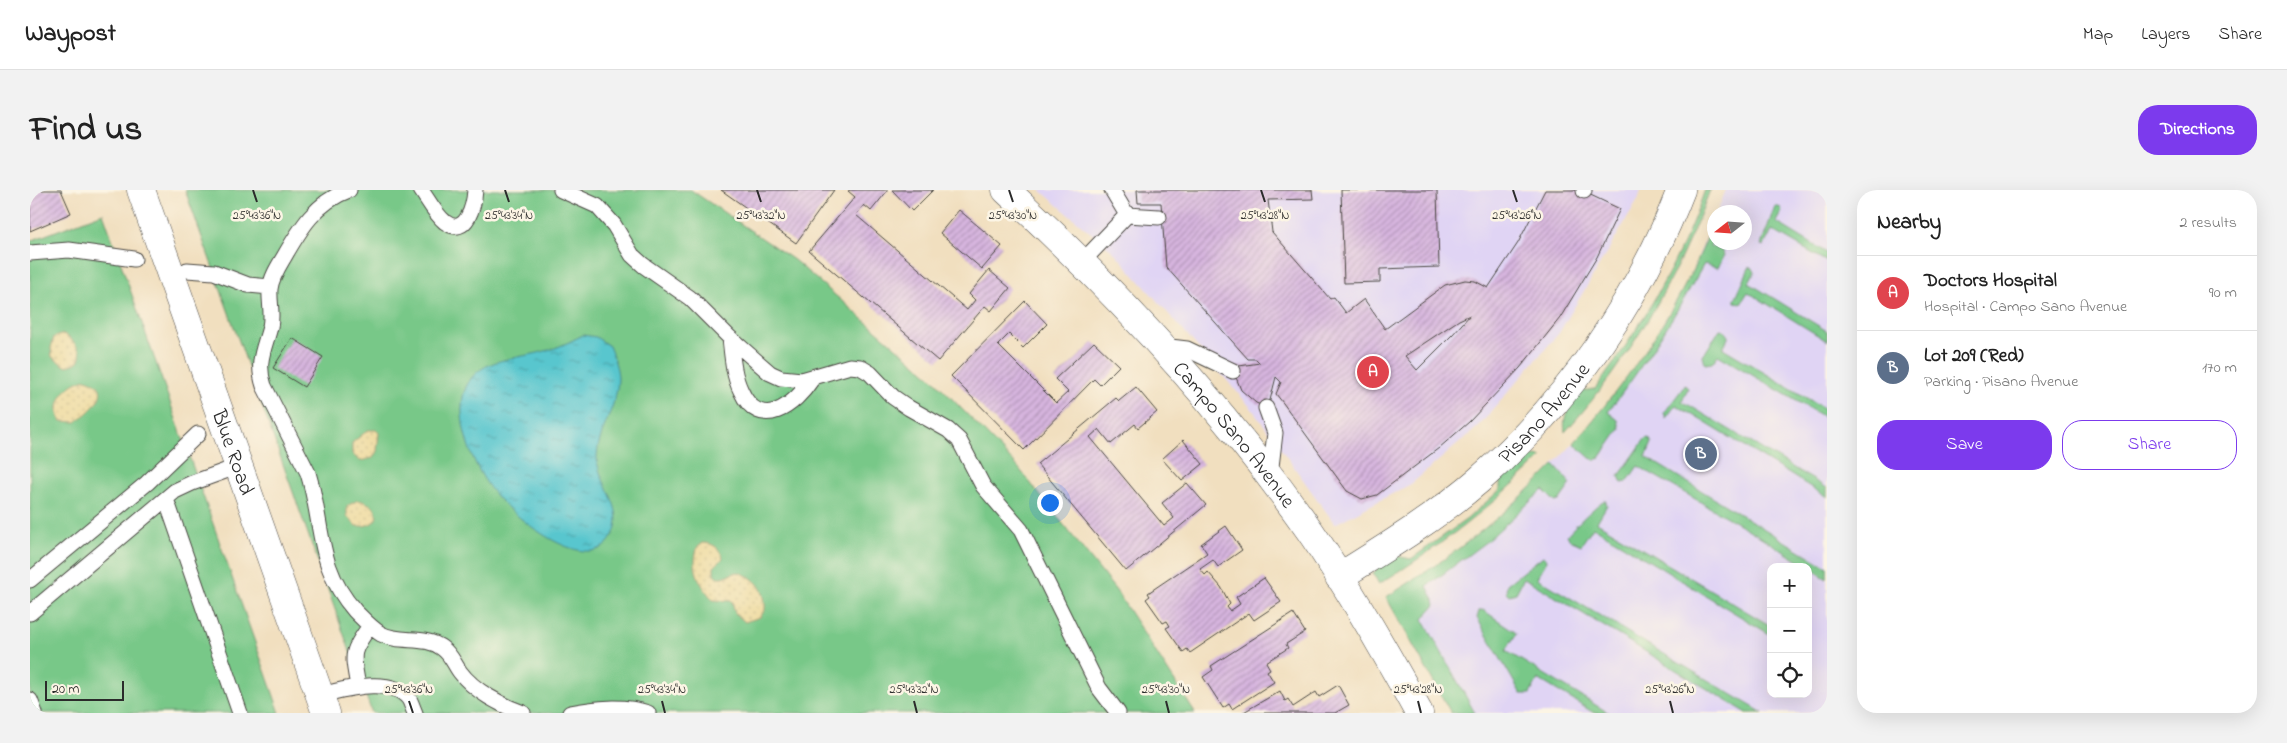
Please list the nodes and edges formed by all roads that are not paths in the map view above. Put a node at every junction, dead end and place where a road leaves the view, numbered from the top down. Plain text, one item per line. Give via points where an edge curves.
1 (141, 190) edge
2 (348, 190) edge
3 (421, 190) edge
4 (475, 190) edge
5 (561, 190) edge
6 (1006, 190) edge
7 (1112, 190) edge
8 (1681, 190) edge
9 (1127, 216) junction
10 (1159, 217) dead end
11 (30, 253) edge
12 (134, 259) dead end
13 (1082, 262) junction
14 (187, 270) dead end
15 (270, 287) junction
16 (730, 338) junction
17 (1162, 346) junction
18 (1233, 371) dead end
19 (812, 379) junction
20 (1266, 408) dead end
21 (198, 434) dead end
22 (239, 466) junction
23 (1270, 477) junction
24 (166, 499) junction
25 (1339, 577) junction
26 (30, 580) edge
27 (30, 613) edge
28 (370, 626) junction
29 (358, 687) junction
30 (30, 700) edge
31 (323, 704) edge
32 (35, 713) edge
33 (240, 713) edge
34 (415, 713) edge
35 (523, 713) edge
36 (570, 713) edge
37 (648, 713) edge
38 (1118, 713) edge
39 (1419, 713) edge

1 - 22 street, Blue Road
2 - 15 lane via 324,204 306,222
3 - 4 lane via 441,218 454,226 469,218
5 - 16 lane via 597,206 614,225 632,256 690,298
6 - 13 street, Campo Sano Avenue
7 - 9 lane
8 - 25 street, Pisano Avenue via 1628,299 1598,347 1551,406 1465,491
9 - 10 lane
9 - 13 lane
11 - 12 lane via 69,250
13 - 17 street, Campo Sano Avenue
14 - 15 lane via 214,272 248,284
15 - 28 lane via 271,325 261,357 260,373 308,473 331,574 341,593
16 - 19 lane via 770,373 792,380
16 - 19 lane via 740,390 756,409 765,413 785,408
17 - 18 lane via 1187,349
17 - 23 street, Campo Sano Avenue
19 - 38 lane via 850,366 860,367 893,397 959,440 983,486 1021,530 1099,688
20 - 23 lane via 1275,433
21 - 26 lane via 147,483
22 - 24 lane via 192,483
22 - 31 street, Blue Road
23 - 25 street, Campo Sano Avenue
24 - 27 lane
24 - 33 lane
25 - 39 street, Campo Sano Avenue via 1385,650
28 - 29 lane via 353,655
28 - 35 lane via 389,638 432,643 443,648 460,672 476,687
29 - 31 lane
29 - 34 lane via 385,686 397,690 408,698
30 - 32 lane
36 - 37 lane via 632,708

